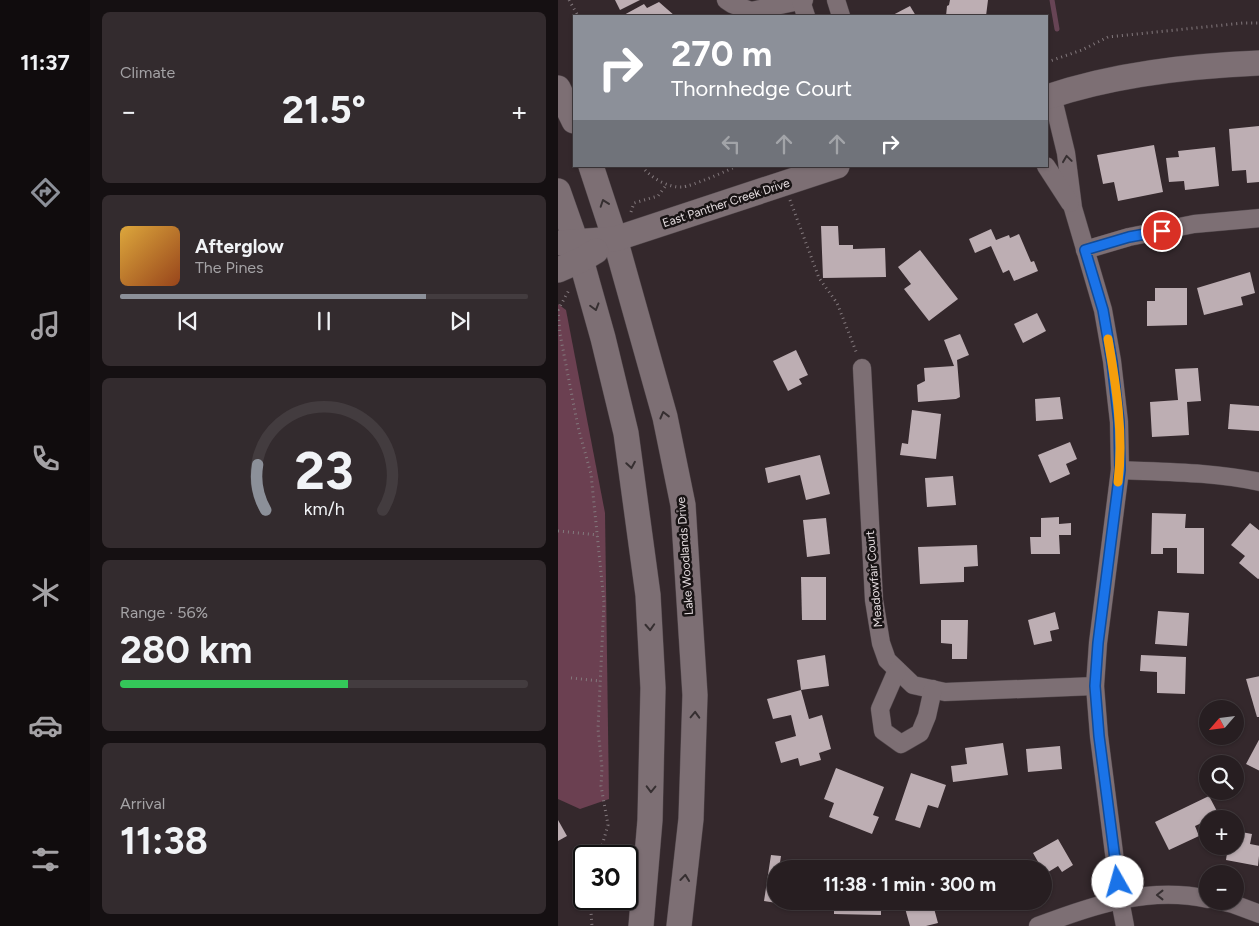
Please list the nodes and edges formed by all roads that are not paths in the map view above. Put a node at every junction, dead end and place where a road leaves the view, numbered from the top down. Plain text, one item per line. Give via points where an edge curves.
1 (726, 0) edge
2 (836, 0) edge
3 (804, 6) edge
4 (842, 15) edge
5 (1260, 63) edge
6 (558, 88) edge
7 (1050, 96) edge
8 (573, 119) edge
9 (591, 167) edge
10 (834, 167) edge
11 (1047, 167) edge
12 (558, 191) edge
13 (1073, 208) junction
14 (1260, 218) edge
15 (615, 239) junction
16 (572, 249) edge
17 (1085, 250) junction
18 (558, 270) edge
19 (862, 368) road end
20 (1120, 470) junction
21 (1260, 482) edge
22 (897, 670) junction
23 (1095, 686) junction
24 (933, 689) junction
25 (1199, 897) edge
26 (1120, 900) junction
27 (1244, 908) edge
28 (1260, 914) edge
29 (641, 926) edge
30 (679, 926) edge
31 (1038, 926) edge
32 (1125, 926) edge

1 - 3 street via 751,11
2 - 4 street
5 - 7 main road via 1170,69 1098,82
6 - 8 main road
13 -> 7 street via 1066,153
15 -> 9 main road, Lake Woodlands Drive
10 - 15 main road, East Panther Creek Drive
11 - 13 street
12 - 16 main road
13 - 17 street
14 - 17 street via 1194,224
15 - 16 main road, East Panther Creek Drive
30 -> 15 main road, Lake Woodlands Drive via 691,819 695,695 683,505 665,417
16 - 18 main road, East Panther Creek Drive
16 -> 29 main road via 603,338 626,433 648,595 654,688 650,820
17 - 20 street via 1103,310 1112,362 1119,422
19 - 22 street, Meadowfair Court via 874,600 881,643 887,660
20 - 21 street via 1196,474
20 - 23 street
22 - 24 street, Meadowfair Court via 913,685
22 - 24 street via 880,709 883,730 901,744 920,733
23 - 24 street, Meadowfair Court
23 - 26 street
25 -> 26 street via 1145,895
26 - 31 street via 1080,910
26 - 32 street
27 - 28 street

